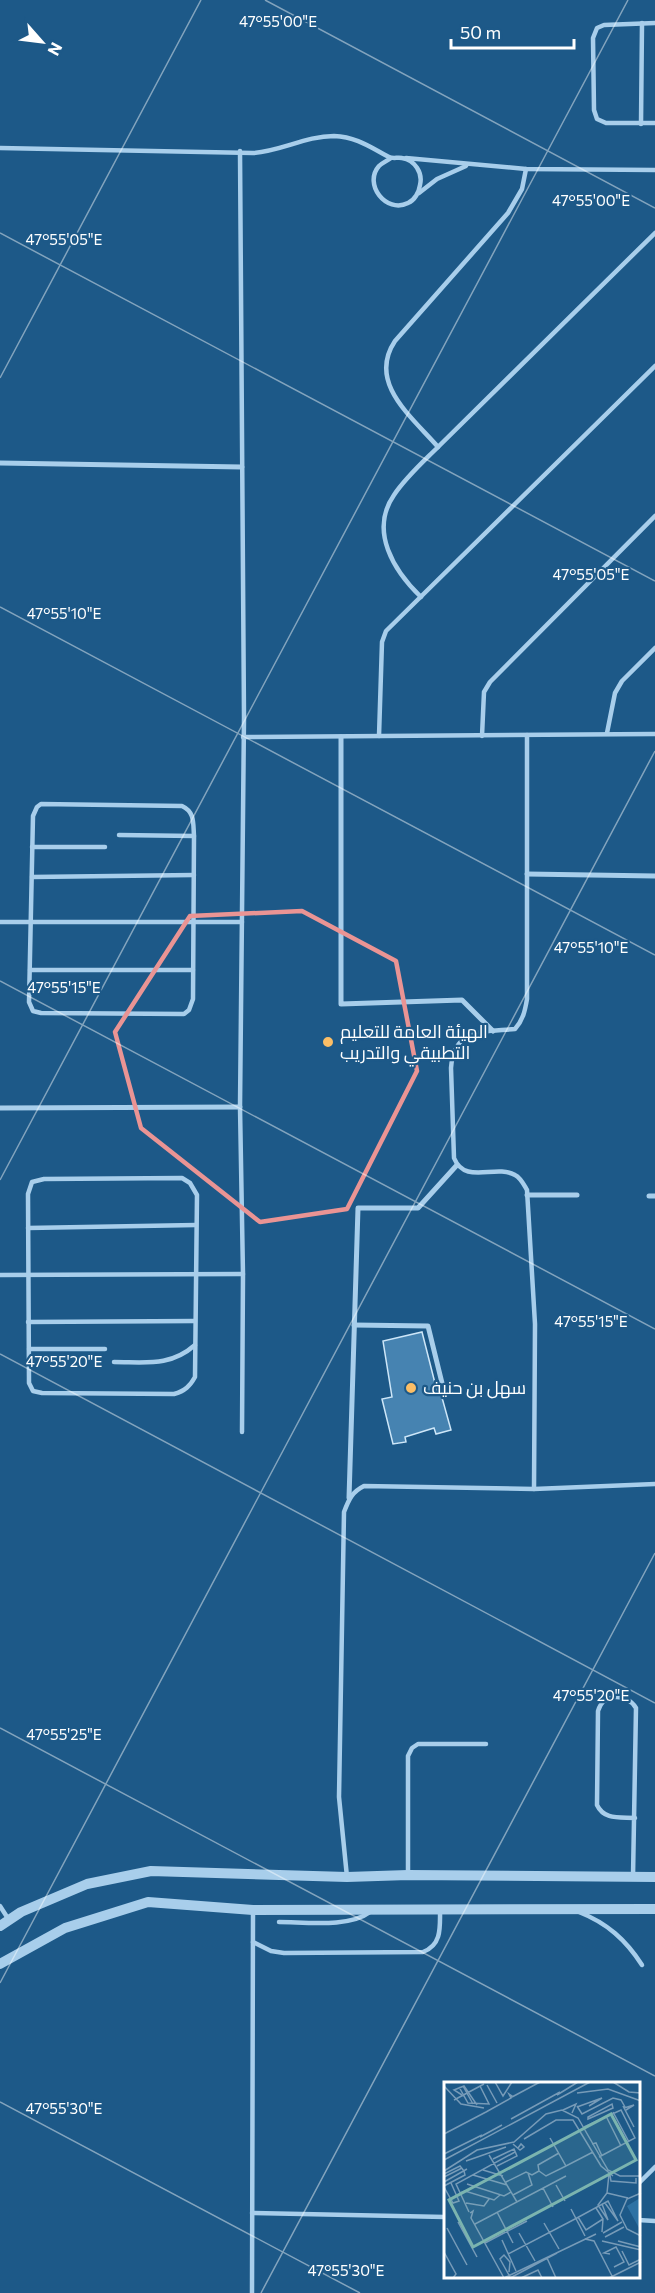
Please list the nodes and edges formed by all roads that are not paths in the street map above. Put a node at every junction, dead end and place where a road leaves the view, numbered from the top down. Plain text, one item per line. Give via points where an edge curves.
1 (642, 23) junction
2 (655, 23) edge
3 (655, 123) edge
4 (641, 124) junction
5 (0, 148) edge
6 (240, 152) junction
7 (391, 158) junction
8 (404, 158) junction
9 (468, 165) junction
10 (526, 169) junction
11 (655, 170) edge
12 (419, 193) junction
13 (655, 232) edge
14 (655, 366) edge
15 (438, 447) junction
16 (0, 463) edge
17 (242, 467) junction
18 (655, 516) edge
19 (421, 597) junction
20 (655, 648) edge
21 (607, 733) junction
22 (655, 734) edge
23 (527, 735) junction
24 (379, 736) junction
25 (482, 736) junction
26 (243, 737) junction
27 (341, 737) junction
28 (119, 835) dead end
29 (194, 836) junction
30 (32, 847) junction
31 (105, 847) dead end
32 (527, 874) junction
33 (194, 875) junction
34 (655, 876) edge
35 (32, 877) junction
36 (0, 922) edge
37 (31, 922) junction
38 (242, 922) junction
39 (194, 923) junction
40 (30, 970) junction
41 (194, 970) junction
42 (493, 1031) junction
43 (240, 1107) junction
44 (0, 1108) edge
45 (457, 1165) junction
46 (527, 1195) junction
47 (577, 1195) dead end
48 (196, 1225) junction
49 (28, 1228) junction
50 (196, 1274) junction
51 (243, 1274) junction
52 (0, 1275) edge
53 (28, 1275) junction
54 (195, 1321) junction
55 (28, 1322) junction
56 (354, 1325) junction
57 (195, 1345) junction
58 (28, 1349) junction
59 (105, 1349) dead end
60 (114, 1362) dead end
61 (442, 1383) dead end
62 (242, 1432) dead end
63 (655, 1484) edge
64 (534, 1489) junction
65 (349, 1498) junction
66 (486, 1744) dead end
67 (635, 1818) junction
68 (408, 1875) junction
69 (347, 1877) junction
70 (633, 1877) junction
71 (655, 1877) edge
72 (0, 1906) edge
73 (571, 1909) junction
74 (655, 1909) edge
75 (253, 1910) junction
76 (373, 1910) junction
77 (440, 1910) junction
78 (279, 1922) dead end
79 (4, 1923) edge
80 (253, 1942) junction
81 (0, 1964) edge
82 (642, 1965) dead end
83 (655, 2167) edge
84 (640, 2183) edge
85 (252, 2213) junction
86 (444, 2217) edge
87 (640, 2220) edge
88 (655, 2221) edge
89 (252, 2293) edge

1 - 2 lane
1 - 4 lane
1 - 4 lane via 604,25 597,28 593,38 595,115 606,123
3 - 4 lane
5 - 6 lane
6 - 7 lane via 267,152 332,136 367,144
6 - 17 lane
7 - 8 lane
7 - 12 lane via 378,167 373,182 379,197 392,205 408,204
8 - 9 lane
8 - 12 lane via 416,166 422,179
9 - 10 lane
9 - 12 lane via 437,179
10 - 11 lane
10 - 15 lane via 518,199 508,213 386,356 388,385 400,405
13 - 15 lane
14 - 19 lane
15 - 19 lane via 392,497 385,520 385,546 406,583
16 - 17 street
17 - 26 lane
18 - 25 lane via 490,682 484,692
19 - 24 lane via 394,621 382,642
20 - 21 lane via 615,693
21 - 22 lane
21 - 23 lane
23 - 25 lane
23 - 32 lane
24 - 25 lane
24 - 27 lane
26 - 27 lane
26 - 38 lane
27 - 42 street via 341,1004 462,1000
28 - 29 lane
29 - 30 lane via 192,815 182,806 46,804 34,811
29 - 33 lane
30 - 31 lane
30 - 35 lane
32 - 34 street
32 - 42 lane via 525,1013 515,1029
33 - 35 lane
33 - 39 lane
35 - 37 lane
36 - 37 lane
37 - 39 lane
37 - 40 lane
38 - 39 lane
38 - 43 lane
39 - 41 lane
40 - 41 lane
40 - 41 lane via 30,1007 36,1013 178,1015 192,1005
42 - 45 lane via 471,1033 452,1057
43 - 44 street
43 - 51 lane
45 - 46 lane via 470,1172 514,1174 521,1179
45 - 56 street via 418,1208 358,1208
46 - 47 street
46 - 64 lane via 535,1323
48 - 49 lane
48 - 49 lane via 195,1191 182,1178 38,1179 29,1187
48 - 50 lane
49 - 53 lane
50 - 51 lane
50 - 53 lane
50 - 54 lane
51 - 62 lane
52 - 53 lane
53 - 55 lane
54 - 55 lane
54 - 57 lane
55 - 58 lane
56 - 61 street via 428,1326
56 - 65 street
57 - 58 lane via 195,1377 186,1389 174,1394 38,1393 29,1383
57 - 60 lane via 170,1361
58 - 59 lane
63 - 64 lane
64 - 65 lane via 364,1486
65 - 69 lane via 344,1512 339,1797
66 - 68 lane via 418,1744 412,1749 408,1756
67 - 67 lane via 636,1708 625,1698 606,1698 600,1702 598,1711 597,1804 601,1813 608,1816
67 - 70 lane
68 - 69 street
68 - 70 street
69 - 79 street via 151,1871 87,1884
70 - 71 street
72 - 79 lane
73 - 74 street
73 - 77 street
73 - 82 lane via 594,1918 619,1936
75 - 76 street
75 - 80 lane
75 - 81 street via 148,1902 64,1928
76 - 77 street
76 - 78 lane via 347,1922
77 - 80 lane via 438,1939 423,1952 284,1953
80 - 85 lane
83 - 84 lane
85 - 86 lane
85 - 89 lane
87 - 88 lane

